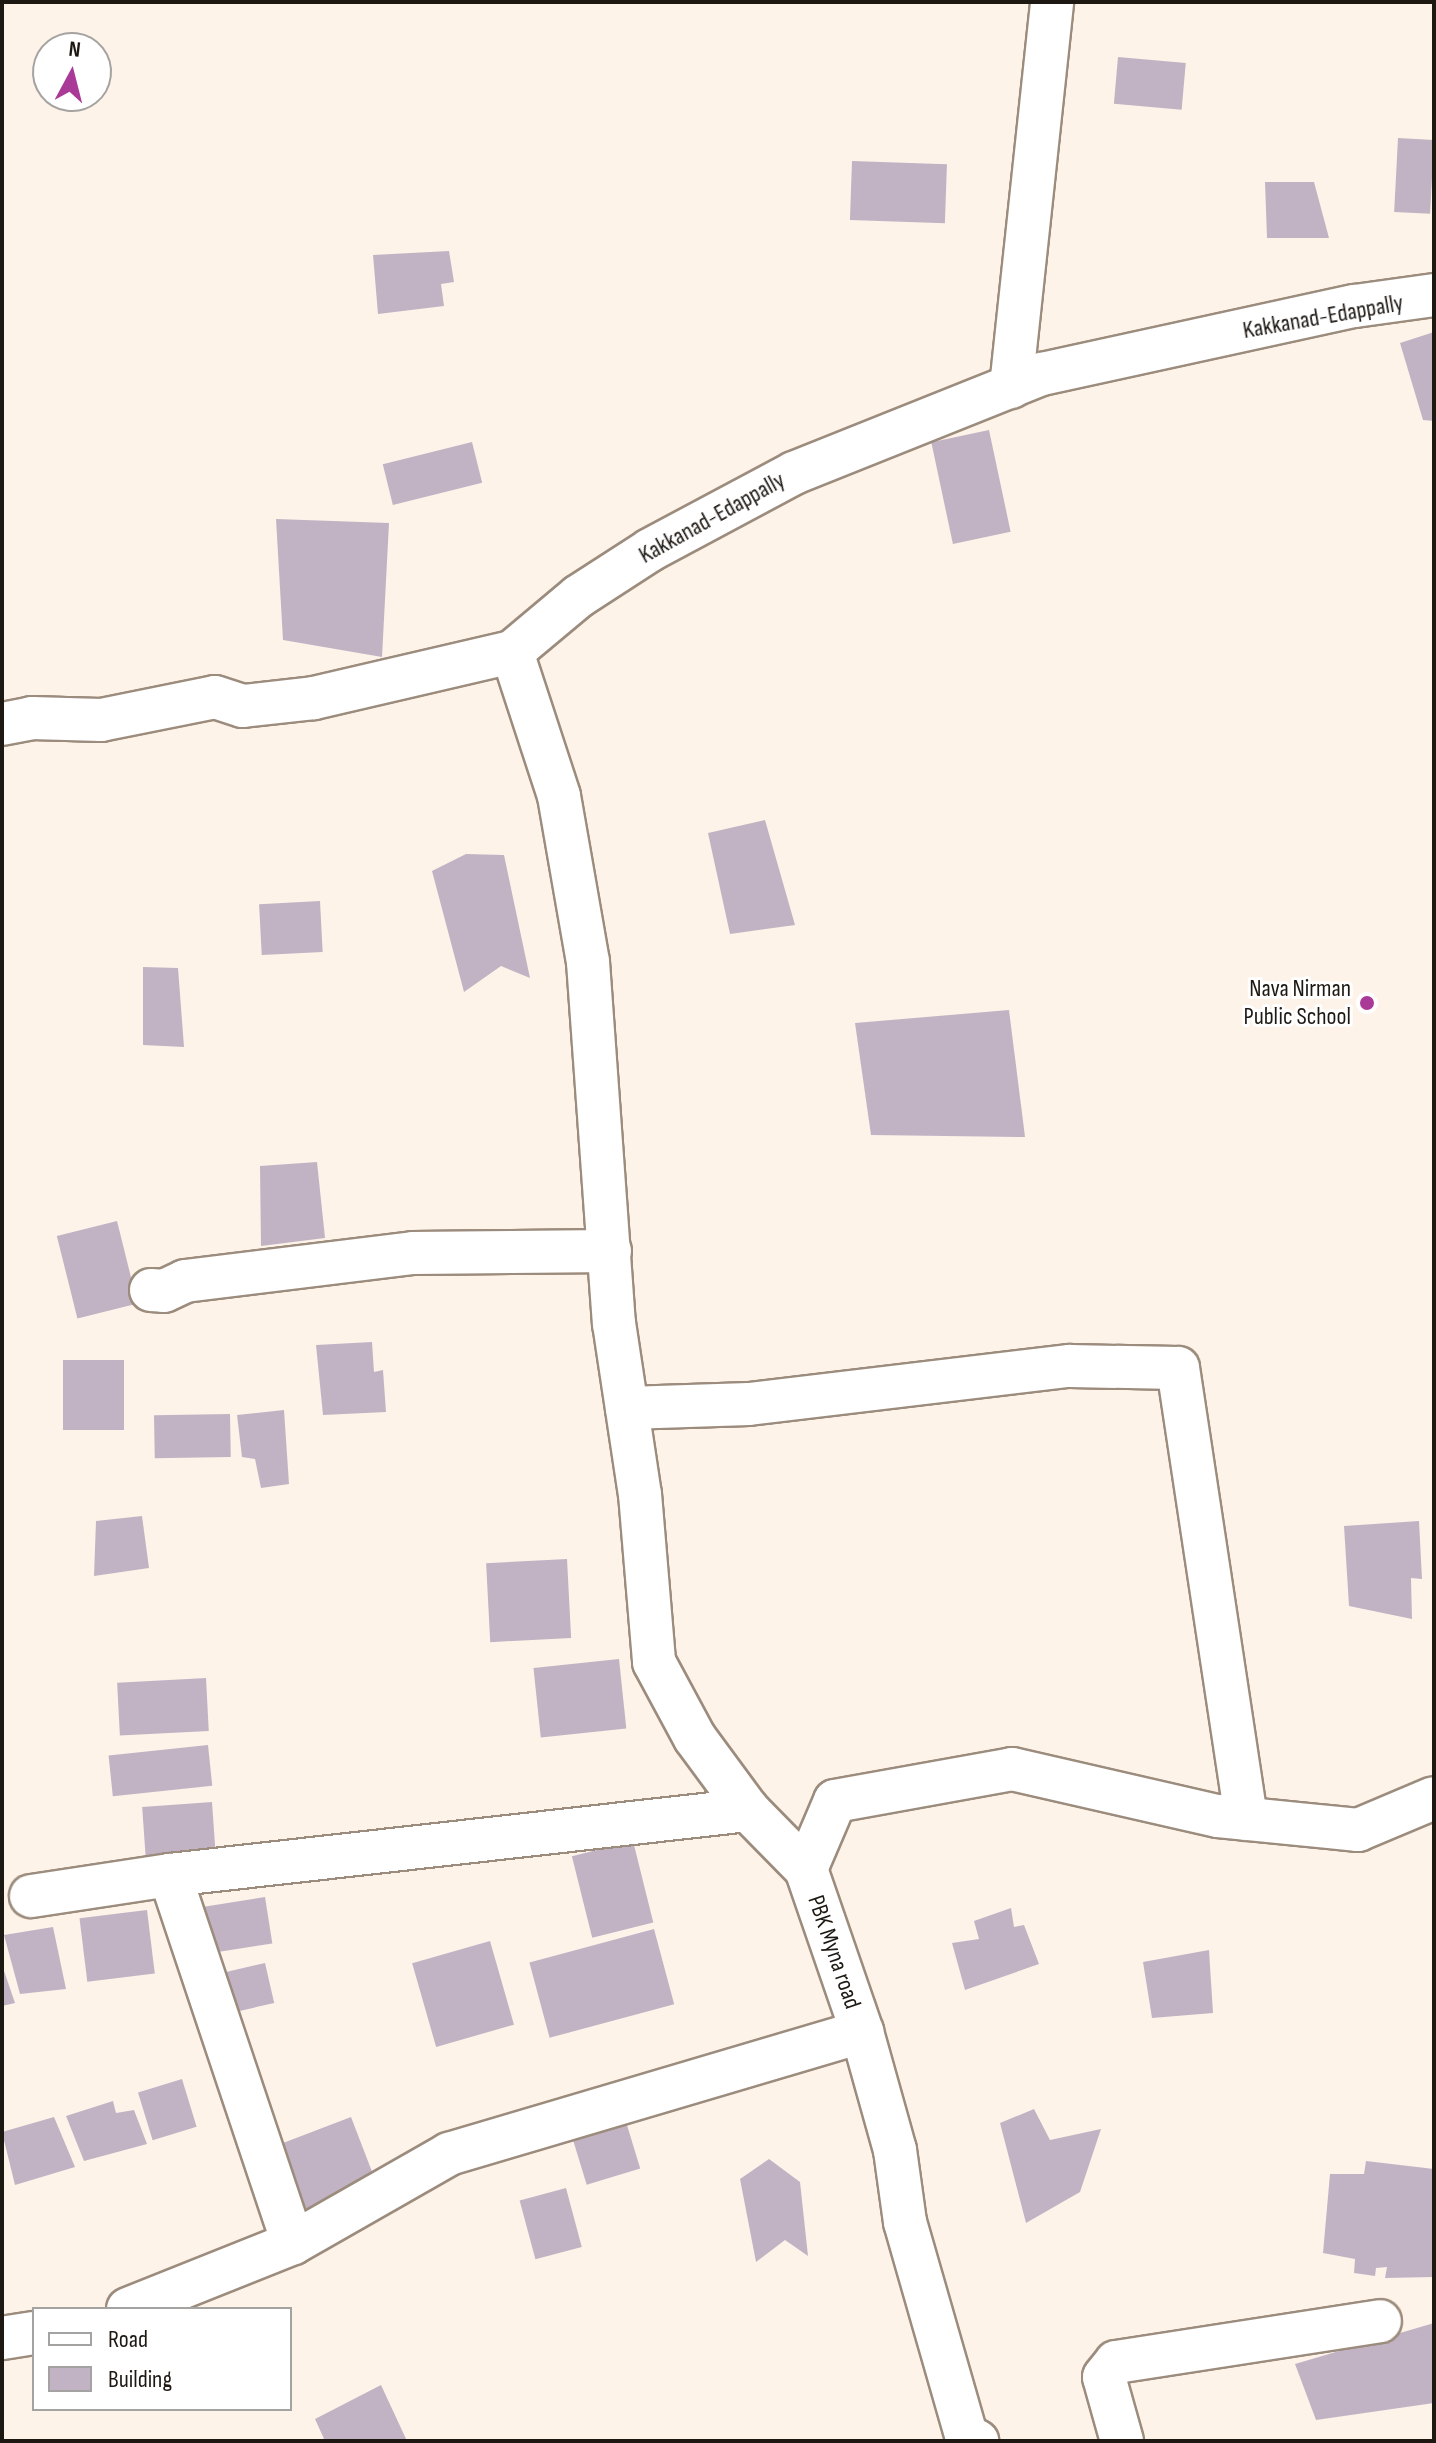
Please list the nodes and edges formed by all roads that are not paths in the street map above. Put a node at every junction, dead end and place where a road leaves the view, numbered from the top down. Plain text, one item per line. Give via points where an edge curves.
1 (1052, 2) edge
2 (1434, 295) edge
3 (1011, 387) junction
4 (512, 652) junction
5 (2, 724) edge
6 (610, 1251) junction
7 (151, 1290) dead end
8 (627, 1408) junction
9 (1434, 1798) edge
10 (748, 1810) junction
11 (1246, 1819) junction
12 (806, 1869) junction
13 (170, 1875) junction
14 (31, 1896) dead end
15 (862, 2032) junction
16 (293, 2243) junction
17 (133, 2307) edge
18 (1380, 2321) dead end
19 (32, 2333) edge
20 (2, 2338) edge
21 (977, 2441) edge
22 (1122, 2441) edge

1 - 3 street
2 - 3 street, Kakkanad-Edappally via 1325,312 1042,374
3 - 4 street, Kakkanad-Edappally via 794,473 650,550 579,596
4 - 5 street, Kakkanad-Edappally via 314,698 243,706 215,697 101,720 32,718
4 - 6 street, PBK Myna road via 559,796 588,962
6 - 7 street via 413,1253
6 - 8 street, PBK Myna road
8 - 10 street, PBK Myna road via 654,1662 695,1738
8 - 11 street via 749,1404 1070,1366 1178,1368
9 - 11 street via 1358,1830
10 - 12 street, PBK Myna road
10 - 13 street
11 - 12 street via 1012,1769 835,1801
12 - 15 street, PBK Myna road
13 - 14 street
13 - 16 street
15 - 16 street via 449,2154
15 - 21 street, PBK Myna road via 895,2150 905,2222 966,2435
16 - 17 street
18 - 22 street via 1116,2362 1104,2377
19 - 20 street

